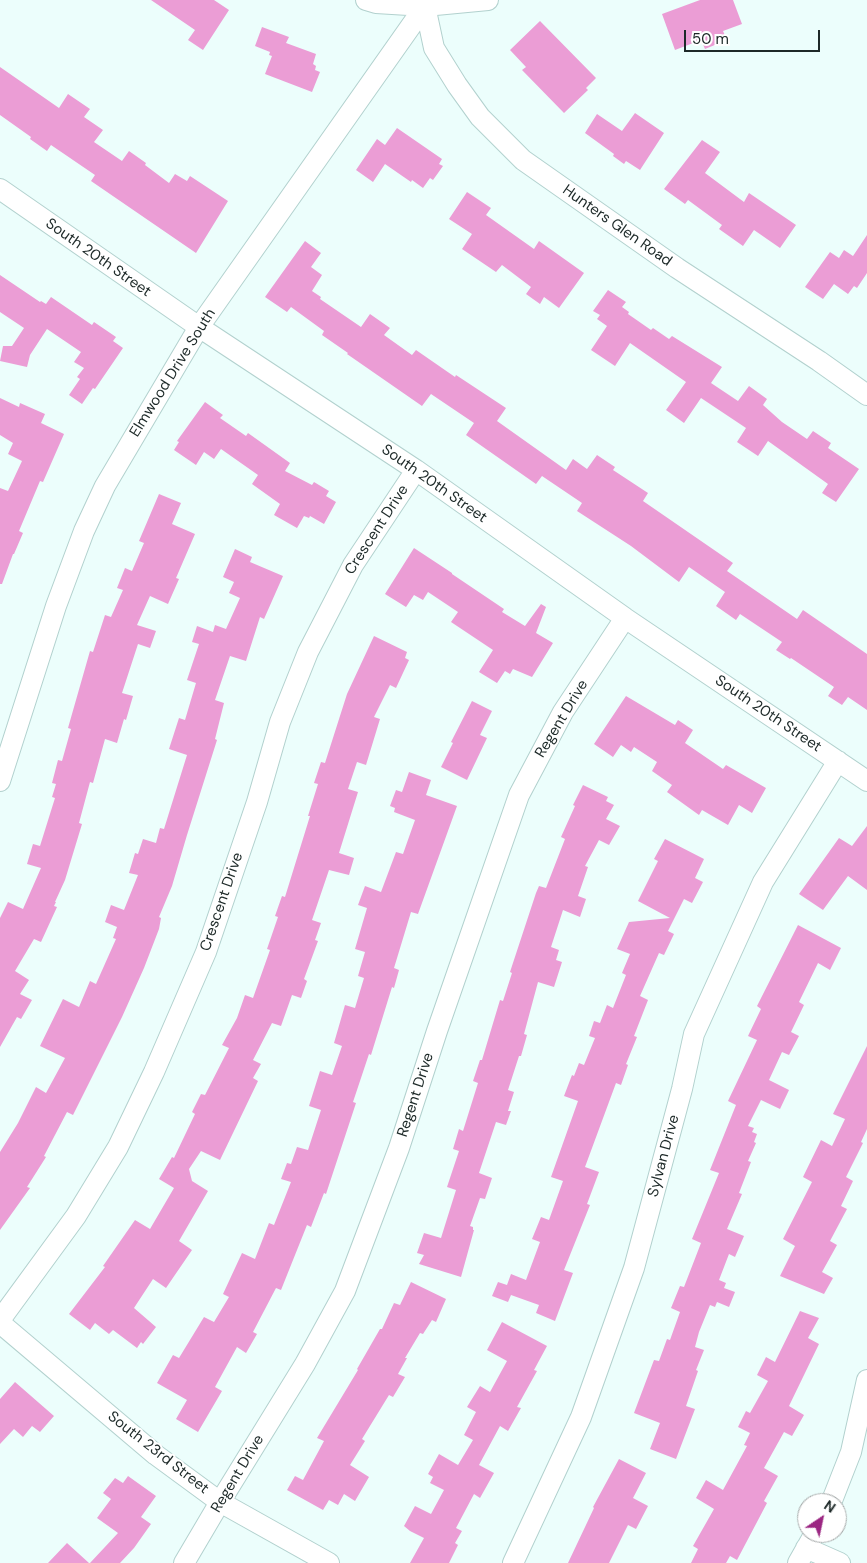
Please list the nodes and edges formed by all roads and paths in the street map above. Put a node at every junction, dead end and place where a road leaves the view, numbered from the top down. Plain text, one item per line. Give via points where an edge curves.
1 (366, 0) edge
2 (488, 0) edge
3 (425, 6) junction
4 (0, 189) edge
5 (199, 328) junction
6 (867, 395) edge
7 (416, 470) junction
8 (625, 618) junction
9 (838, 760) junction
10 (867, 780) edge
11 (0, 781) edge
12 (0, 1322) edge
13 (867, 1380) edge
14 (835, 1493) edge
15 (220, 1502) junction
16 (806, 1548) edge
17 (184, 1563) edge
18 (329, 1563) edge
19 (513, 1563) edge
20 (840, 1563) edge

1 - 3 street
2 - 3 street
3 - 5 street, Elmwood Drive South
3 - 6 street, Hunters Glen Road via 434,48 457,85 480,117 523,160
4 - 5 street, South 20th Street
5 - 7 street, South 20th Street
5 - 11 street, Elmwood Drive South via 105,486 84,531 56,606
7 - 8 street, South 20th Street
7 - 12 street, Crescent Drive via 353,565 308,652 280,722 257,802 206,952 126,1130 76,1216
8 - 9 street, South 20th Street
8 - 15 street, Regent Drive via 564,712 519,795 400,1148 345,1291 305,1364
9 - 10 street, South 20th Street
9 - 19 street, Sylvan Drive via 763,882 694,1034 634,1268 581,1417
12 - 15 street, South 23rd Street via 156,1455
13 - 14 street via 851,1452
15 - 17 street, Regent Drive
15 - 18 street, South 23rd Street
16 - 20 street

